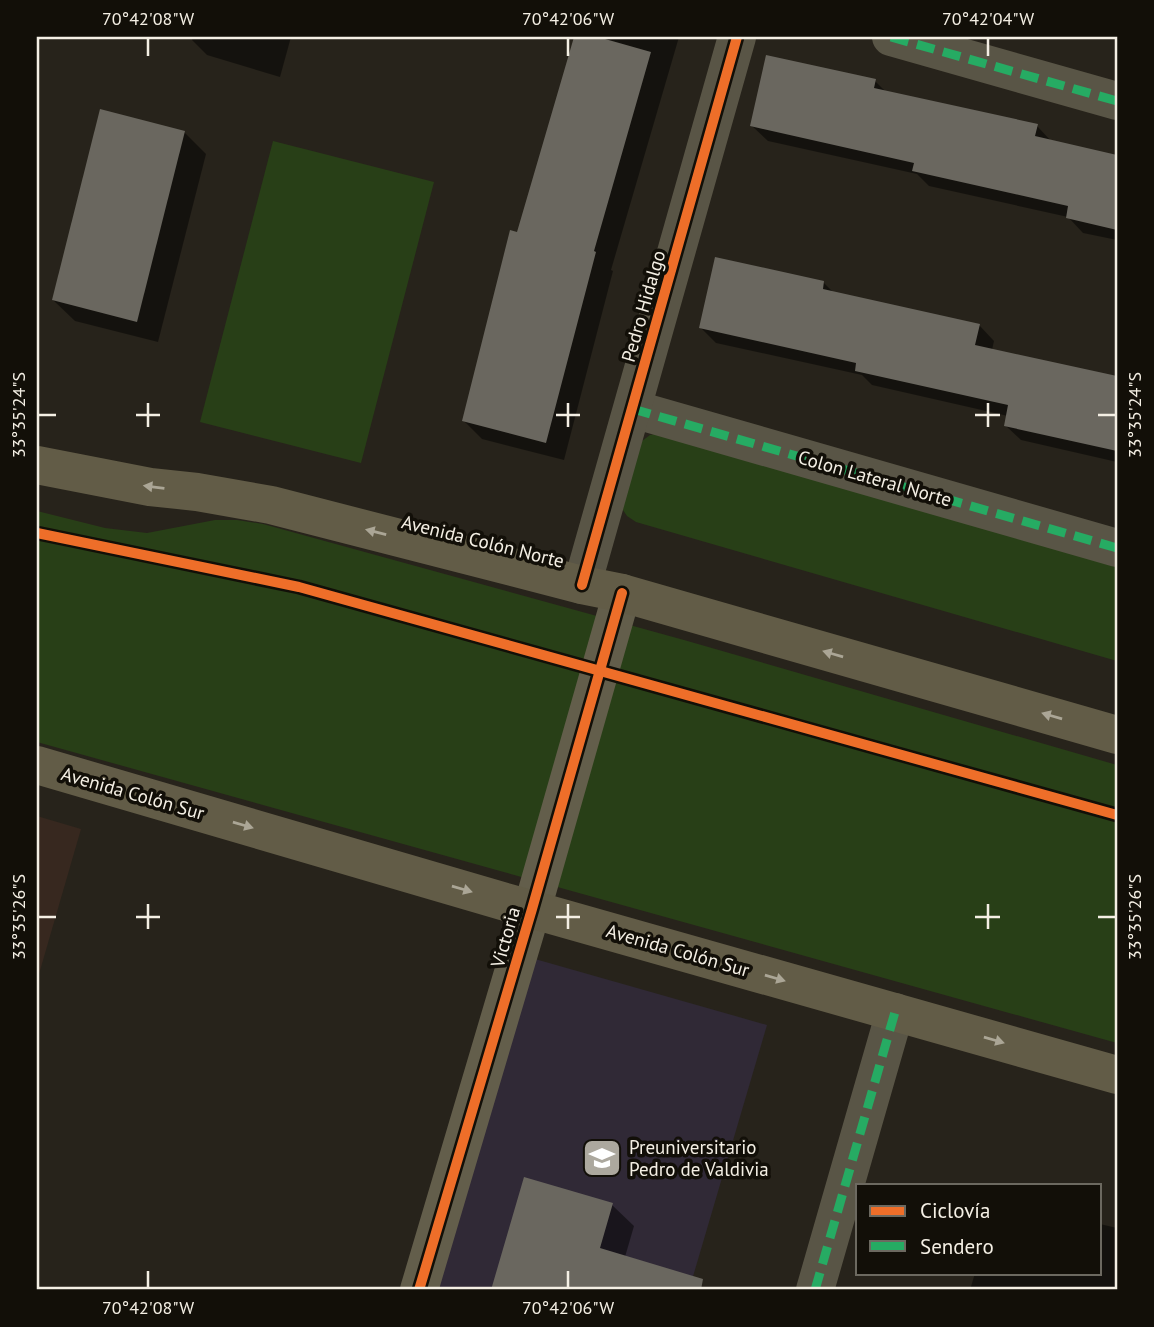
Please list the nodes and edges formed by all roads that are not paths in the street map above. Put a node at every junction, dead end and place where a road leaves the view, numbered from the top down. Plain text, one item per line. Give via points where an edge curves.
1 (737, 37) edge
2 (891, 37) edge
3 (1117, 101) edge
4 (633, 409) junction
5 (37, 465) edge
6 (1117, 548) edge
7 (582, 585) junction
8 (622, 593) junction
9 (1117, 735) edge
10 (37, 765) edge
11 (532, 909) junction
12 (895, 1012) junction
13 (1117, 1075) edge
14 (419, 1290) edge
15 (815, 1290) edge

1 - 4 street, Pedro Hidalgo
2 - 3 street
4 - 6 street, Colon Lateral Norte
4 - 7 street, Pedro Hidalgo
7 -> 5 main road, Avenida Colón Norte via 271,505
7 - 8 main road, Avenida Colón Norte
9 -> 8 main road, Avenida Colón Norte
8 - 11 street, Victoria
10 -> 11 main road, Avenida Colón Sur
11 -> 12 main road, Avenida Colón Sur
11 - 14 street, Victoria
12 -> 13 main road, Avenida Colón Sur
12 - 15 street

